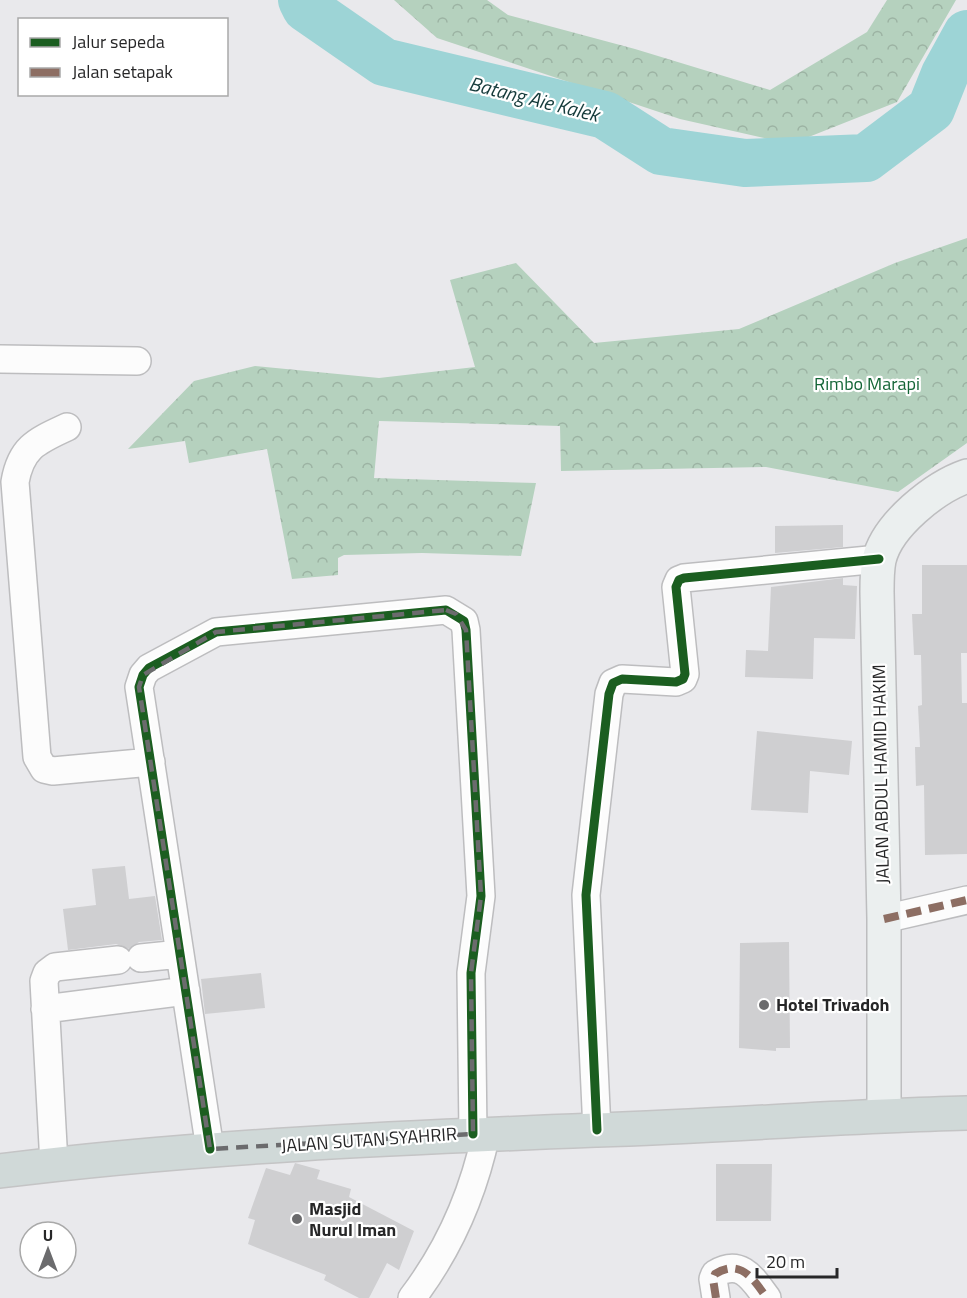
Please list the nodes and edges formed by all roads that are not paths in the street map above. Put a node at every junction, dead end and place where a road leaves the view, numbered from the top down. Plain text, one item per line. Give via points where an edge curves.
1 (0, 358) edge
2 (137, 361) dead end
3 (67, 428) dead end
4 (967, 476) edge
5 (879, 559) junction
6 (151, 762) junction
7 (967, 900) edge
8 (884, 919) junction
9 (180, 954) junction
10 (186, 991) junction
11 (45, 1009) junction
12 (967, 1113) edge
13 (884, 1115) junction
14 (597, 1130) junction
15 (480, 1134) junction
16 (210, 1149) junction
17 (54, 1164) junction
18 (0, 1171) edge
19 (412, 1298) edge
20 (716, 1298) edge
21 (767, 1298) edge

1 - 2 street
3 - 6 street via 35,442 23,456 15,482 37,758 44,769 53,771
4 - 5 main road, JALAN ABDUL HAMID HAKIM via 923,501 894,529
5 - 8 main road, JALAN ABDUL HAMID HAKIM
5 - 14 street via 679,580 676,587 683,679 622,679 613,683 586,895
6 - 9 street
6 - 15 street via 139,687 143,675 216,632 446,610 464,621 481,896 471,973
7 - 8 street
8 - 13 main road, JALAN ABDUL HAMID HAKIM
9 - 10 street
9 - 11 street via 55,967 44,981
10 - 11 street
10 - 16 street
11 - 17 street
12 - 13 highway, JALAN SUTAN SYAHRIR
13 - 14 highway, JALAN SUTAN SYAHRIR
14 - 15 highway, JALAN SUTAN SYAHRIR
15 - 16 highway, JALAN SUTAN SYAHRIR
15 - 19 street via 477,1178 458,1222
16 - 17 highway, JALAN SUTAN SYAHRIR
17 - 18 highway, JALAN SUTAN SYAHRIR
20 - 21 street via 715,1274 734,1268 747,1272

